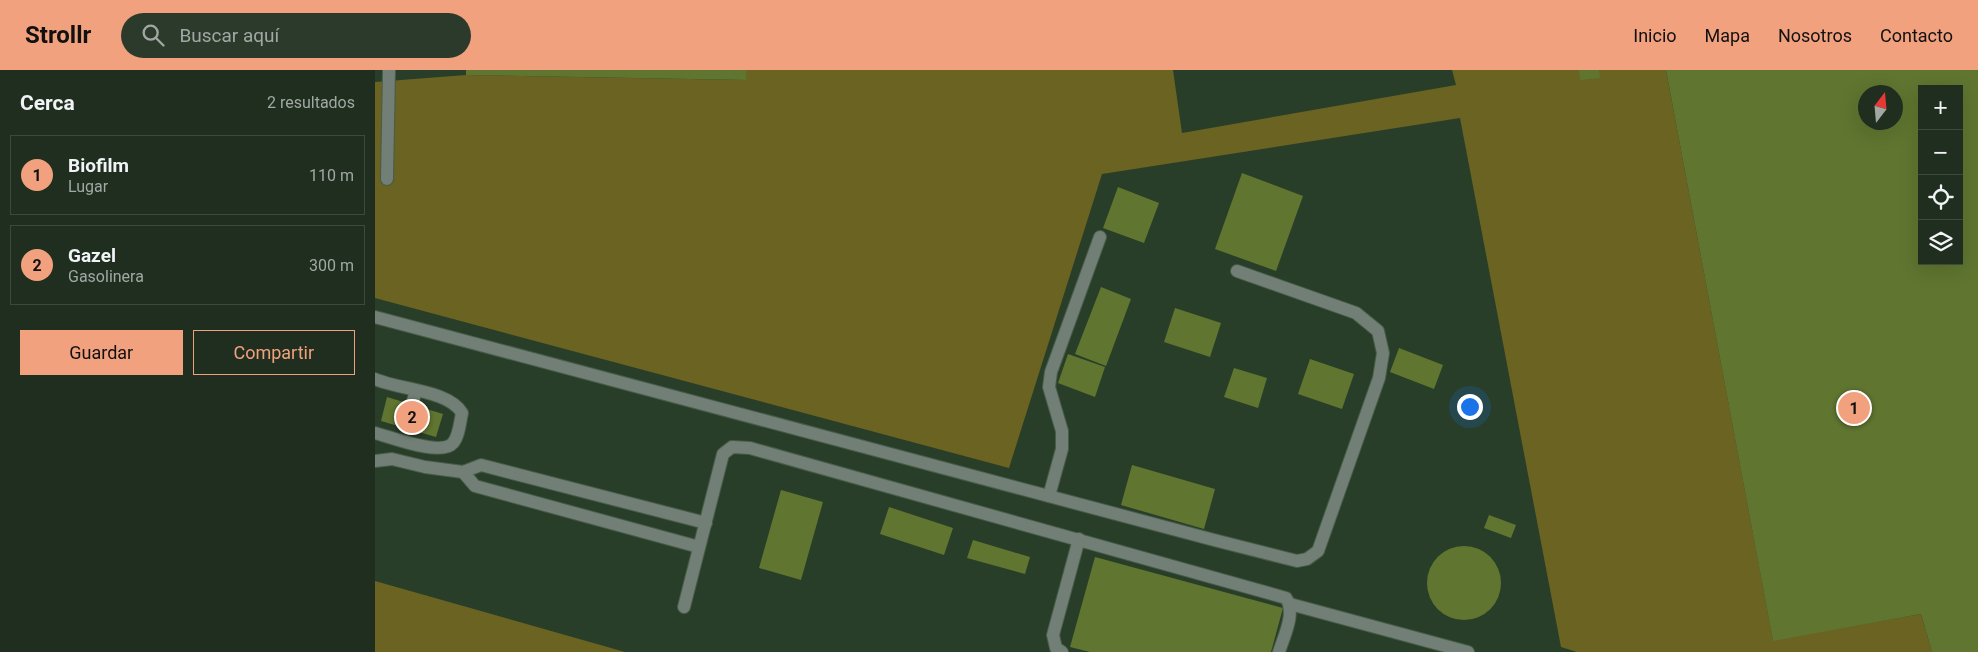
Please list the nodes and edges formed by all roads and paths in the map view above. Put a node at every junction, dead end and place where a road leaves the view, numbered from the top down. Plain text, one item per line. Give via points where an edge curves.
1 (389, 70) edge
2 (387, 179) dead end
3 (1100, 237) dead end
4 (1237, 271) dead end
5 (375, 317) edge
6 (376, 380) edge
7 (415, 390) junction
8 (412, 404) tunnel mouth
9 (375, 433) edge
10 (375, 461) edge
11 (463, 472) junction
12 (1049, 496) junction
13 (706, 524) junction
14 (1079, 538) junction
15 (699, 547) junction
16 (1290, 604) junction
17 (685, 607) dead end
18 (1062, 652) edge
19 (1279, 652) edge
20 (1469, 652) edge

1 - 2 lane
3 - 12 lane via 1051,372 1049,387 1062,431 1062,449
4 - 12 lane via 1356,313 1378,331 1383,353 1379,378 1318,551 1297,562
5 - 12 lane
6 - 7 lane
7 - 8 lane
7 - 9 lane via 459,406 462,413 452,444 445,448 432,448 403,434
10 - 11 lane via 392,459
11 - 13 lane via 481,465
11 - 15 lane via 475,486
13 - 14 lane via 723,454 732,447 749,448
13 - 15 lane
14 - 16 lane via 1286,598
14 - 18 lane via 1053,635 1056,648
15 - 17 lane
16 - 19 lane via 1291,612
16 - 20 lane

